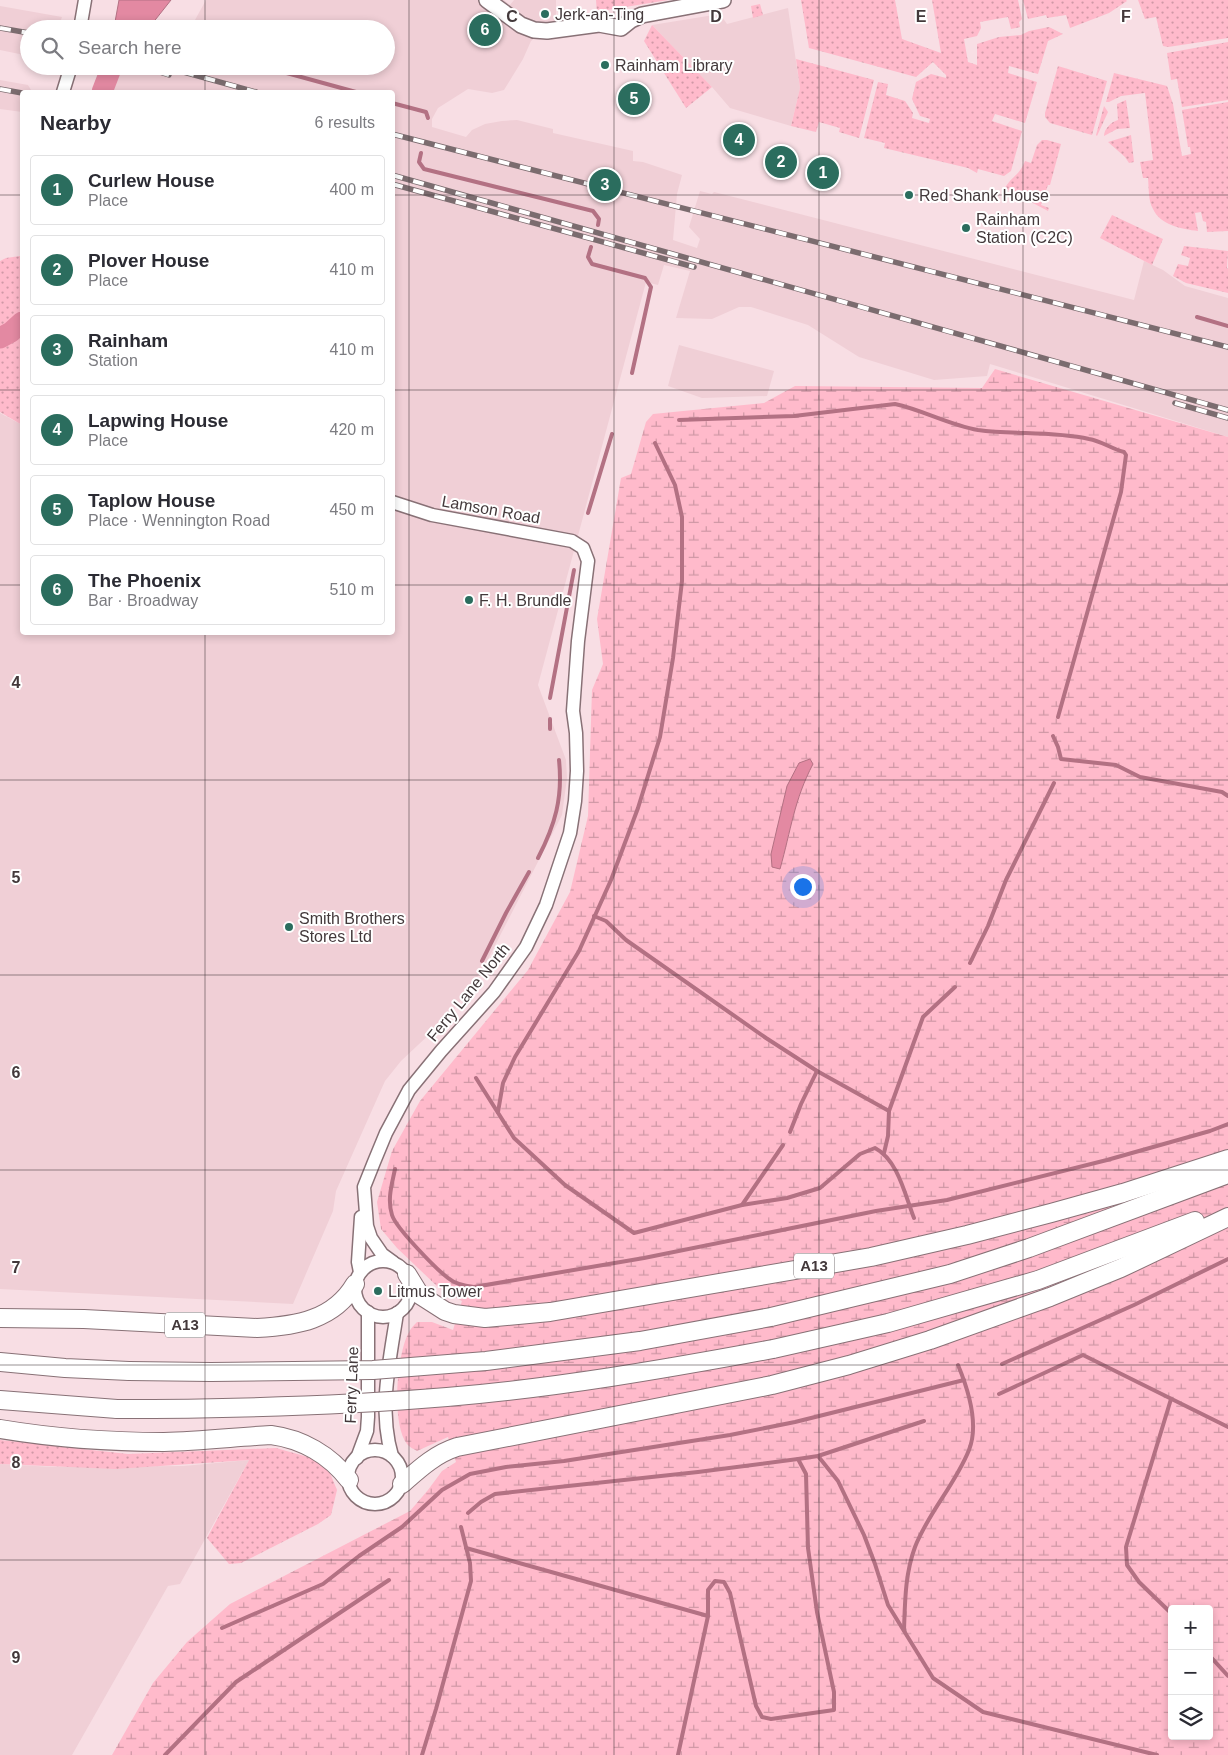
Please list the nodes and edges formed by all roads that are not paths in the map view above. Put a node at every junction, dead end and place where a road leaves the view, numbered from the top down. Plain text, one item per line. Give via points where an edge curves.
1 (85, 0) edge
2 (487, 0) edge
3 (723, 0) edge
4 (82, 20) edge
5 (68, 75) edge
6 (64, 90) edge
7 (395, 503) edge
8 (583, 548) joint
9 (1228, 1159) edge
10 (1228, 1174) edge
11 (364, 1207) junction
12 (1228, 1209) edge
13 (1228, 1217) edge
14 (393, 1262) junction
15 (406, 1274) junction
16 (357, 1278) junction
17 (368, 1312) junction
18 (397, 1312) junction
19 (0, 1318) edge
20 (0, 1362) edge
21 (0, 1400) edge
22 (0, 1429) edge
23 (392, 1456) junction
24 (357, 1458) junction
25 (349, 1480) junction
26 (402, 1484) junction

1 - 4 street
2 - 3 main road via 521,25 547,31 604,24 621,28 642,15
5 - 6 street
7 - 8 street, Lamson Road via 432,515 572,541
8 - 11 street, Ferry Lane North via 588,561 573,711 576,732 575,801 570,833 546,905 526,947 477,1012 409,1090 386,1132 364,1187
9 - 15 highway, A13 via 1051,1214 890,1252 550,1312 485,1318 454,1314 420,1295
10 - 20 highway, A13, bridge via 950,1274 771,1318 640,1341 486,1361 373,1370 129,1371
11 - 14 street, Ferry Lane North via 371,1238 382,1254
11 - 16 street, Ferry Lane North via 360,1220
12 - 21 highway, bridge via 1038,1280 888,1323 674,1368 449,1397 335,1405 118,1409
13 - 26 highway via 1112,1272 930,1340 772,1385 457,1447 426,1463
14 - 15 street
14 - 16 street via 374,1262 366,1266
15 - 18 street via 411,1291 404,1307
16 - 17 street via 357,1300
16 - 19 highway, A13 via 345,1299 324,1314 296,1325 279,1327
17 - 18 street via 383,1317
17 - 24 street, Ferry Lane via 368,1417
18 - 23 street via 385,1417
22 - 25 highway via 58,1437 129,1441 284,1437 326,1457
23 - 24 street via 370,1451
23 - 26 street via 401,1469
24 - 25 street via 352,1464
25 - 26 street via 358,1498 375,1504 392,1499

